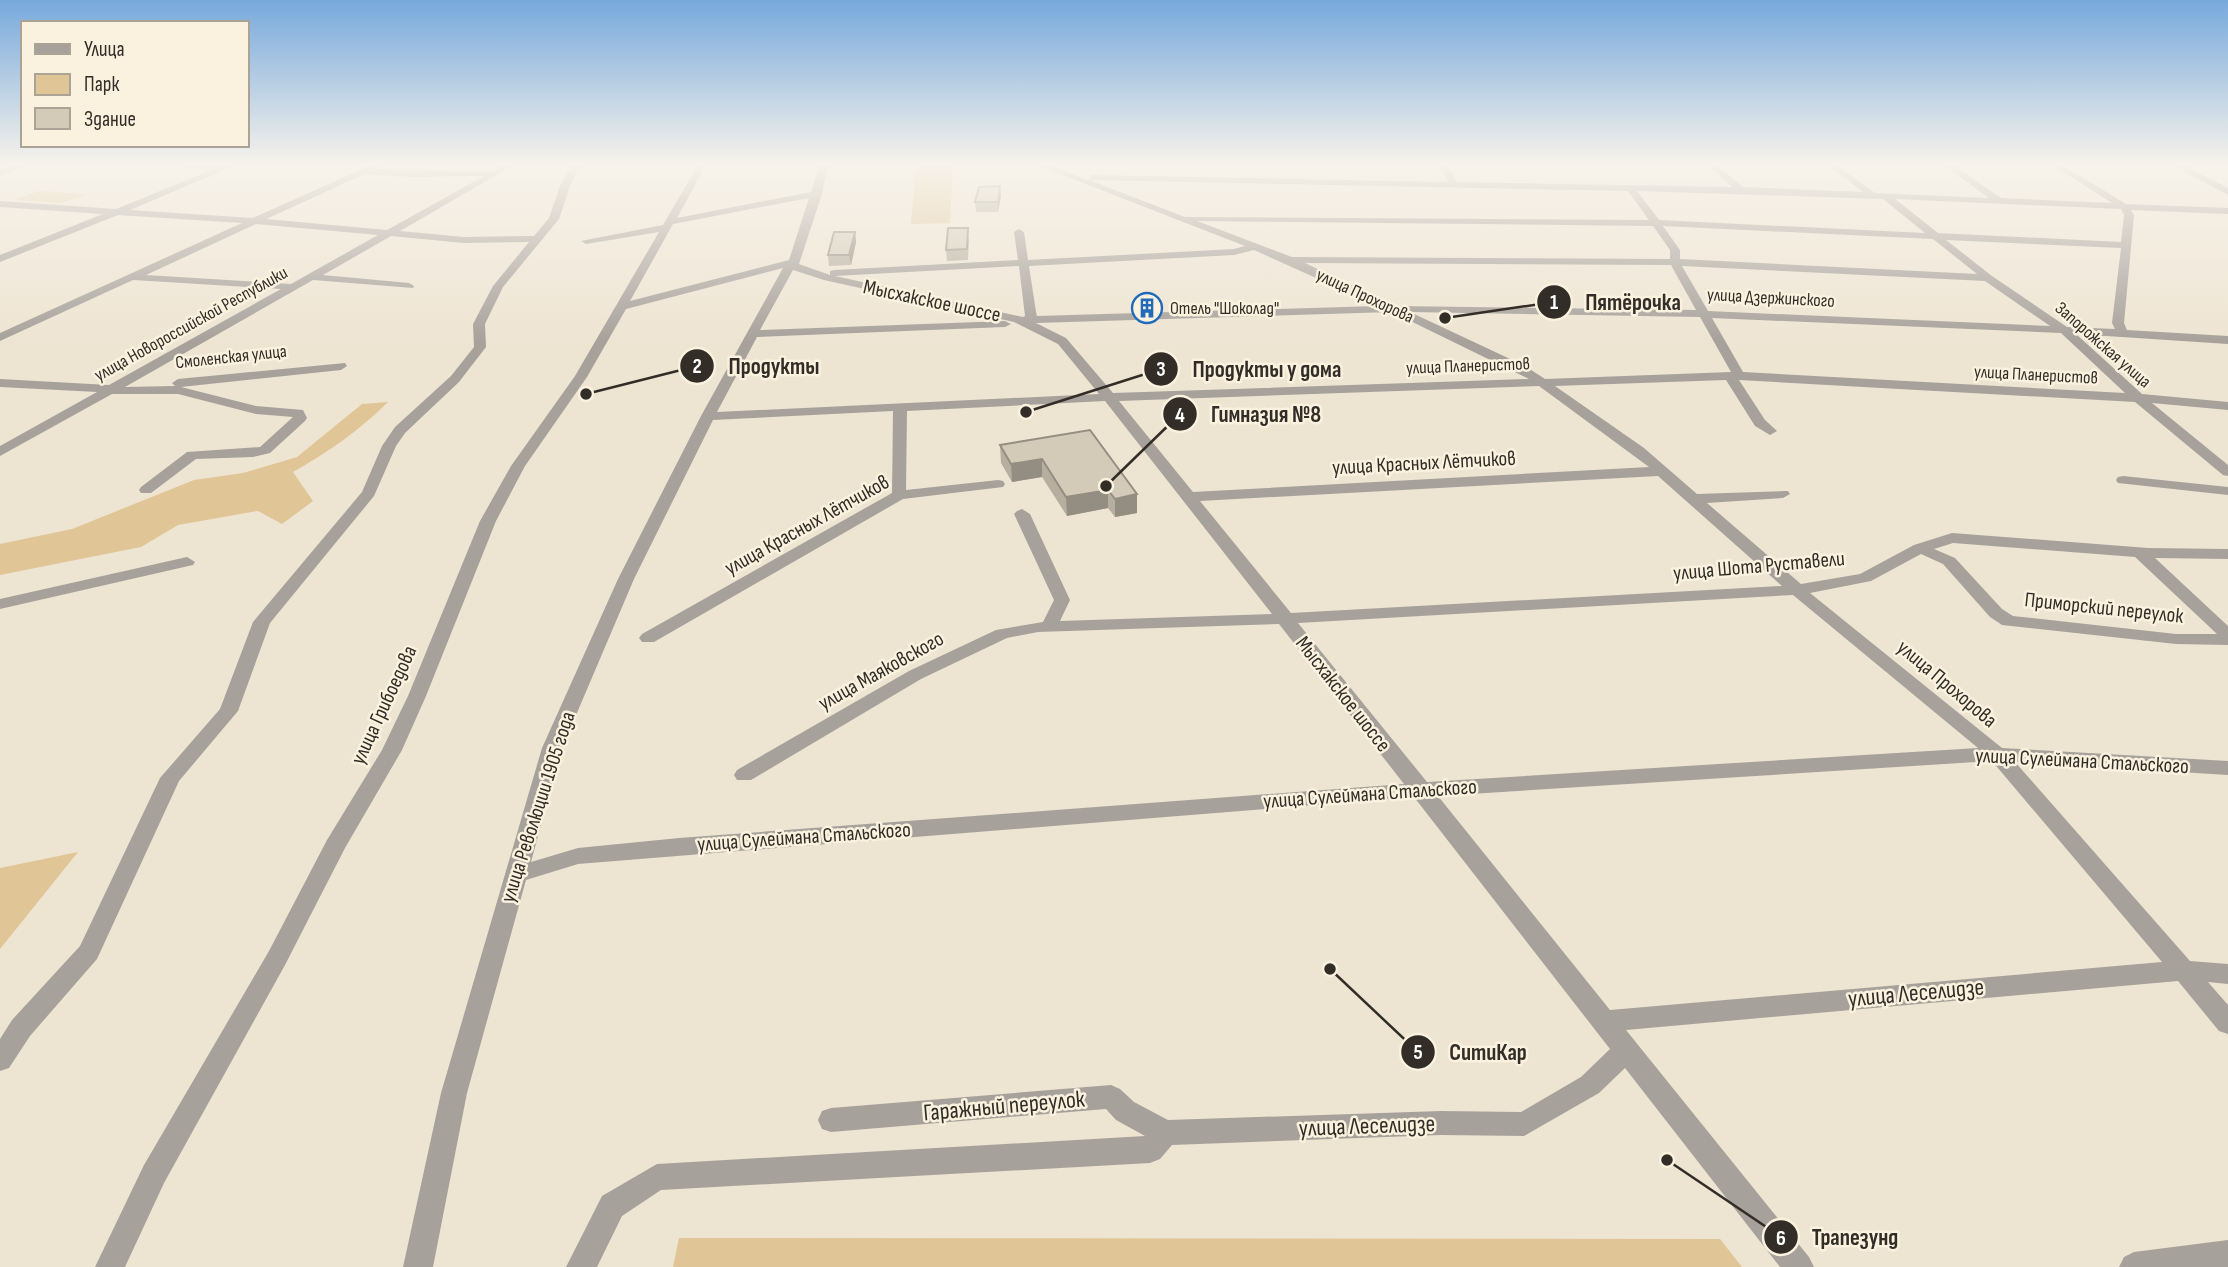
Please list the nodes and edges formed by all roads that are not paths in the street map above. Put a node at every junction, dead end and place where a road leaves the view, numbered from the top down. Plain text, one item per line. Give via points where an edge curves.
1 (86, 224) edge
2 (249, 224) edge
3 (294, 224) edge
4 (403, 224) edge
5 (550, 224) edge
6 (671, 224) edge
7 (806, 224) edge
8 (1197, 224) edge
9 (1654, 224) edge
10 (1680, 224) edge
11 (1922, 224) edge
12 (2128, 224) edge
13 (667, 225) junction
14 (389, 232) junction
15 (1019, 232) dead end
16 (1936, 235) junction
17 (537, 239) junction
18 (586, 241) dead end
19 (2126, 245) junction
20 (1257, 246) junction
21 (1, 258) edge
22 (1290, 260) junction
23 (1675, 262) junction
24 (1023, 264) junction
25 (790, 268) junction
26 (813, 274) junction
27 (130, 277) junction
28 (312, 277) junction
29 (1988, 278) junction
30 (409, 286) dead end
31 (295, 287) junction
32 (1361, 294) junction
33 (619, 307) junction
34 (1392, 309) junction
35 (1348, 310) junction
36 (1703, 312) junction
37 (1091, 320) junction
38 (1026, 321) junction
39 (2064, 330) junction
40 (2123, 333) junction
41 (753, 334) junction
42 (0, 337) edge
43 (2228, 340) edge
44 (1062, 341) junction
45 (341, 366) dead end
46 (1735, 376) junction
47 (1540, 380) junction
48 (0, 383) edge
49 (112, 390) junction
50 (1109, 397) junction
51 (2138, 398) junction
52 (2228, 406) edge
53 (900, 409) junction
54 (708, 416) junction
55 (1770, 430) dead end
56 (0, 452) edge
57 (1664, 471) junction
58 (2227, 471) edge
59 (2123, 480) dead end
60 (998, 484) dead end
61 (146, 490) dead end
62 (2228, 491) edge
63 (1783, 494) dead end
64 (899, 495) junction
65 (1187, 497) junction
66 (1696, 499) junction
67 (1022, 514) dead end
68 (1920, 548) junction
69 (2139, 552) junction
70 (2228, 554) edge
71 (187, 562) dead end
72 (1797, 590) junction
73 (0, 604) edge
74 (1284, 619) junction
75 (1049, 626) junction
76 (2228, 637) edge
77 (648, 638) dead end
78 (1997, 754) junction
79 (2228, 768) edge
80 (744, 775) dead end
81 (1418, 790) junction
82 (515, 875) junction
83 (2185, 971) junction
84 (2228, 974) edge
85 (1604, 1021) junction
86 (2228, 1024) edge
87 (1626, 1050) junction
88 (0, 1060) edge
89 (831, 1120) dead end
90 (1166, 1133) junction
91 (2228, 1255) edge
92 (110, 1267) edge
93 (418, 1267) edge
94 (581, 1267) edge
95 (1799, 1267) edge
96 (2134, 1267) edge

1 - 21 street
2 - 27 street
3 - 14 street
4 - 14 street, улица Новороссийской Республики
5 - 17 street
6 - 13 street
7 - 25 street, улица Революции 1905 года
8 - 20 street, улица Прохорова
9 - 23 street via 1675,250
10 - 16 street
11 - 16 street, Запорожская улица
12 - 19 street
13 - 18 street
13 - 33 street, улица Грибоедова
14 - 17 street via 464,240
14 - 28 street, улица Новороссийской Республики
15 - 24 street
16 - 19 street
16 - 29 street, Запорожская улица
17 - 88 street via 498,286 479,324 480,347 455,379 400,430 369,493 262,622 229,711 170,778 89,952 21,1028
19 - 40 street via 2118,323
20 - 22 street, улица Прохорова
20 - 24 street
22 - 23 street
22 - 32 street, улица Прохорова
23 - 29 street
23 - 36 street
24 - 26 street
24 - 38 street
25 - 26 street, Мысхакское шоссе
25 - 33 street
25 - 41 street, улица Революции 1905 года
26 - 38 street, Мысхакское шоссе
27 - 31 street
27 - 42 street
28 - 30 street
28 - 31 street, улица Новороссийской Республики
29 - 39 street, Запорожская улица
31 - 49 street, улица Новороссийской Республики
32 - 34 street, улица Прохорова
32 - 35 street via 1370,304
33 - 92 street, улица Грибоедова via 581,377 518,466 488,521 392,750 154,1174
34 - 35 street, улица Дзержинского
34 - 36 street, улица Дзержинского
34 - 47 street, улица Прохорова
35 - 37 street, улица Дзержинского
36 - 39 street, улица Дзержинского
36 - 46 street
37 - 38 street, улица Дзержинского
37 - 44 street via 1065,330
38 - 41 street, улица Дзержинского
38 - 44 street, Мысхакское шоссе
39 - 40 street, улица Дзержинского
39 - 51 street, Запорожская улица
40 - 43 street, улица Дзержинского
41 - 54 street, улица Революции 1905 года
44 - 50 street, Мысхакское шоссе
45 - 49 street, Смоленская улица
46 - 47 street, улица Планеристов
46 - 51 street, улица Планеристов
46 - 55 street via 1760,423
47 - 50 street, улица Планеристов
47 - 57 street, улица Прохорова
48 - 49 street, Смоленская улица
49 - 56 street, улица Новороссийской Республики
49 - 61 street, Смоленская улица via 178,390 256,410 298,413 300,418 265,450 192,455
50 - 53 street, улица Планеристов
50 - 65 street, Мысхакское шоссе
51 - 52 street, улица Планеристов
51 - 58 street, Запорожская улица
53 - 54 street, улица Планеристов
53 - 64 street
54 - 82 street, улица Революции 1905 года via 582,675 552,748
57 - 65 street, улица Красных Лётчиков
57 - 66 street, улица Прохорова
59 - 62 street
60 - 64 street, улица Красных Лётчиков
63 - 66 street
64 - 77 street, улица Красных Лётчиков
65 - 74 street, Мысхакское шоссе
66 - 72 street, улица Прохорова
67 - 75 street via 1062,600
68 - 69 street, улица Шота Руставели via 1952,538
68 - 72 street, улица Шота Руставели via 1865,578
68 - 76 street, Приморский переулок via 1948,561 2008,621 2176,639
69 - 70 street, улица Шота Руставели
69 - 76 street, Приморский переулок
71 - 73 street
72 - 74 street, улица Шота Руставели
72 - 78 street, улица Прохорова
74 - 75 street, улица Маяковского
74 - 81 street, Мысхакское шоссе
75 - 80 street, улица Маяковского via 1002,634 915,676
78 - 79 street, улица Сулеймана Стальского
78 - 81 street, улица Сулеймана Стальского
78 - 83 street, улица Прохорова
81 - 82 street, улица Сулеймана Стальского via 679,846 578,856
81 - 85 street, Мысхакское шоссе
82 - 93 street, улица Революции 1905 года via 454,1093
83 - 84 street, улица Леселидзе
83 - 85 street, улица Леселидзе
83 - 86 street, улица Прохорова
85 - 87 street, Мысхакское шоссе
87 - 90 street, улица Леселидзе via 1590,1085 1524,1124
87 - 95 street, Мысхакское шоссе
89 - 90 street, Гаражный переулок via 1111,1097 1125,1111
90 - 94 street via 1150,1150 657,1177 612,1206
91 - 96 street

